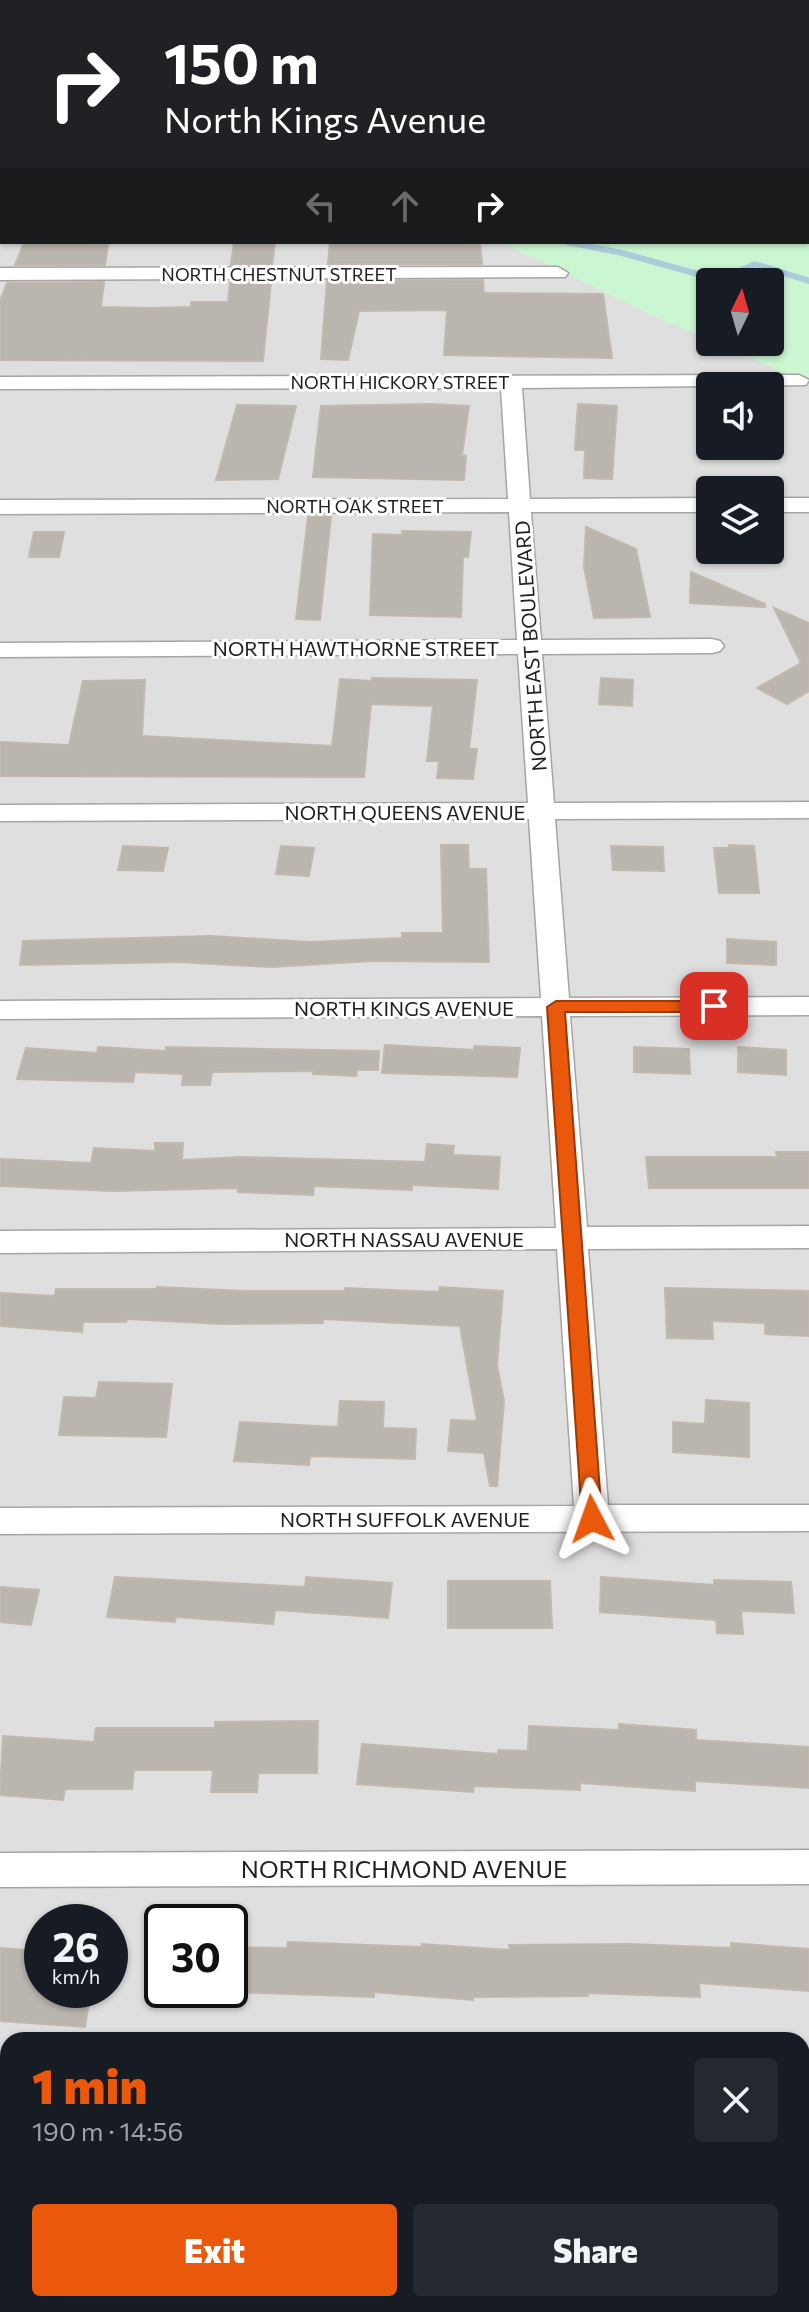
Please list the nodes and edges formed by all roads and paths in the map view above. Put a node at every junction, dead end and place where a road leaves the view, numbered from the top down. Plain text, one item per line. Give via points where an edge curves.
1 (558, 273) dead end
2 (0, 274) edge
3 (799, 381) dead end
4 (511, 382) junction
5 (0, 383) edge
6 (520, 505) junction
7 (696, 505) edge
8 (784, 505) edge
9 (809, 505) edge
10 (0, 507) edge
11 (712, 646) dead end
12 (530, 647) junction
13 (0, 650) edge
14 (809, 810) edge
15 (542, 812) junction
16 (0, 813) edge
17 (809, 1006) edge
18 (556, 1007) junction
19 (0, 1010) edge
20 (809, 1237) edge
21 (572, 1238) junction
22 (0, 1242) edge
23 (809, 1518) edge
24 (592, 1519) junction
25 (0, 1521) edge
26 (809, 1867) edge
27 (0, 1870) edge

1 - 2 street, NORTH CHESTNUT STREET
3 - 4 street, NORTH HICKORY STREET
4 - 5 street, NORTH HICKORY STREET
4 - 6 street, NORTH EAST BOULEVARD
6 - 7 street, NORTH OAK STREET
6 - 10 street, NORTH OAK STREET
6 - 12 street, NORTH EAST BOULEVARD
8 - 9 street
11 - 12 street, NORTH HAWTHORNE STREET
12 - 13 street, NORTH HAWTHORNE STREET
12 - 15 street, NORTH EAST BOULEVARD
14 - 15 street, NORTH QUEENS AVENUE
15 - 16 street, NORTH QUEENS AVENUE
15 - 18 street, NORTH EAST BOULEVARD
17 - 18 street, NORTH KINGS AVENUE
18 - 19 street, NORTH KINGS AVENUE
18 - 21 street, NORTH EAST BOULEVARD
20 - 21 street, NORTH NASSAU AVENUE
21 - 22 street, NORTH NASSAU AVENUE
21 - 24 street, NORTH EAST BOULEVARD
23 - 24 street, NORTH SUFFOLK AVENUE
24 - 25 street, NORTH SUFFOLK AVENUE
26 - 27 street, NORTH RICHMOND AVENUE

